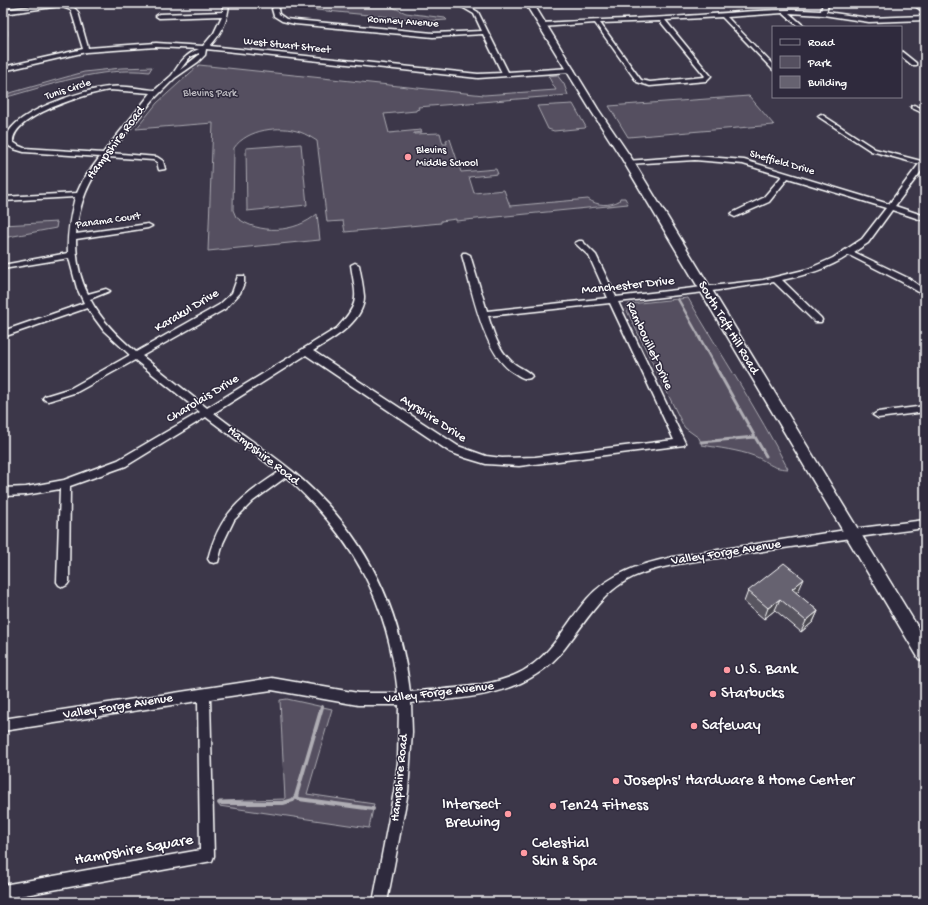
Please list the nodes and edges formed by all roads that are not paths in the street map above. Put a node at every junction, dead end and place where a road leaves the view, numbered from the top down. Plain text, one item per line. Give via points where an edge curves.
1 (226, 3) edge
2 (280, 3) edge
3 (452, 3) edge
4 (529, 3) edge
5 (826, 3) edge
6 (914, 3) edge
7 (784, 11) junction
8 (925, 11) edge
9 (3, 12) edge
10 (823, 13) junction
11 (226, 14) junction
12 (723, 15) junction
13 (159, 16) dead end
14 (282, 18) junction
15 (925, 18) edge
16 (661, 19) junction
17 (861, 19) junction
18 (276, 21) dead end
19 (596, 21) junction
20 (542, 24) junction
21 (801, 26) edge
22 (868, 26) edge
23 (486, 32) junction
24 (203, 48) junction
25 (86, 50) junction
26 (902, 54) edge
27 (914, 64) dead end
28 (772, 67) edge
29 (3, 69) edge
30 (571, 70) junction
31 (506, 75) junction
32 (156, 92) junction
33 (914, 107) dead end
34 (925, 112) edge
35 (821, 116) dead end
36 (105, 156) junction
37 (628, 162) junction
38 (924, 163) edge
39 (161, 169) dead end
40 (787, 175) junction
41 (80, 195) junction
42 (3, 199) edge
43 (891, 207) junction
44 (735, 216) dead end
45 (925, 219) edge
46 (148, 226) dead end
47 (71, 237) junction
48 (579, 243) dead end
49 (850, 252) junction
50 (72, 255) junction
51 (466, 255) dead end
52 (355, 265) dead end
53 (3, 267) edge
54 (241, 278) dead end
55 (776, 280) junction
56 (705, 290) junction
57 (106, 291) dead end
58 (925, 294) edge
59 (614, 300) junction
60 (87, 301) junction
61 (483, 314) junction
62 (818, 320) dead end
63 (3, 334) edge
64 (306, 351) junction
65 (136, 356) junction
66 (527, 376) dead end
67 (48, 398) dead end
68 (925, 409) edge
69 (206, 412) junction
70 (878, 415) dead end
71 (680, 443) joint
72 (286, 472) junction
73 (65, 484) junction
74 (3, 492) edge
75 (925, 524) edge
76 (852, 533) junction
77 (214, 558) dead end
78 (63, 582) dead end
79 (925, 654) edge
80 (204, 694) junction
81 (405, 698) junction
82 (3, 725) edge
83 (3, 892) edge
84 (380, 902) edge

1 - 11 street, Hampshire Road
2 - 14 street, Romney Avenue via 274,11
3 - 23 street via 476,13
4 - 20 main road, South Taft Hill Road
5 - 10 street
6 - 8 street
7 - 10 street
7 - 12 street
7 - 21 street
9 - 25 street via 47,5 61,4 70,7 75,12
10 - 17 street
11 - 13 street
11 - 24 street, Hampshire Road via 221,28
12 - 16 street
12 - 28 street
14 - 18 street
14 - 23 street, Romney Avenue via 295,22 422,35
15 - 17 street
16 - 19 street
16 - 19 street via 708,76 706,79 650,84 639,81
17 - 22 street
19 - 20 street
20 - 30 main road, South Taft Hill Road
23 - 31 street
24 - 25 street, West Stuart Street via 144,45
24 - 31 street, West Stuart Street via 467,75
24 - 32 street, Hampshire Road via 202,55 192,65
25 - 29 street, West Stuart Street
26 - 27 street
30 - 31 street, West Stuart Street
30 - 37 main road, South Taft Hill Road
32 - 36 street, Hampshire Road
32 - 36 street, Tunis Circle via 106,89 55,104 38,111 10,132 6,139 12,147 24,150
33 - 34 street
35 - 38 street via 873,150
36 - 39 street via 155,158 160,161
36 - 41 street, Hampshire Road
37 - 40 street, Sheffield Drive via 710,158 744,162
37 - 56 main road, South Taft Hill Road
38 - 43 street, Manchester Drive
40 - 43 street, Sheffield Drive
40 - 44 street via 766,200
41 - 42 street
41 - 47 street, Hampshire Road
43 - 45 street, Sheffield Drive
43 - 49 street, Manchester Drive via 865,241
46 - 47 street, Panama Court
47 - 50 street, Hampshire Road
48 - 59 street, Rambouillet Drive via 592,255
49 - 55 street, Manchester Drive via 811,271
49 - 58 street via 905,280
50 - 53 street
50 - 60 street, Hampshire Road
51 - 61 street
52 - 64 street, Charolais Drive via 360,297 358,308 340,330
54 - 65 street, Karakul Drive via 237,292 227,304
55 - 56 street, Manchester Drive
55 - 62 street
56 - 59 street, Manchester Drive
56 - 76 main road, South Taft Hill Road
57 - 60 street
59 - 61 street, Manchester Drive
59 - 71 street, Rambouillet Drive
60 - 63 street
60 - 65 street, Hampshire Road via 100,321
61 - 66 street via 499,354 517,372
64 - 69 street, Charolais Drive
64 - 71 street, Ayrshire Drive via 454,449 481,460 525,462
65 - 67 street, Karakul Drive via 74,390
65 - 69 street, Hampshire Road
68 - 70 street
69 - 72 street, Hampshire Road
69 - 73 street, Charolais Drive via 122,462
72 - 77 street via 239,506 229,518 217,542
72 - 81 street, Hampshire Road via 307,490 345,533 377,586 397,650
73 - 74 street, Charolais Drive
73 - 78 street
75 - 76 street, Valley Forge Avenue
76 - 79 main road, South Taft Hill Road
76 - 81 street, Valley Forge Avenue via 673,561 644,568 623,577 604,590 553,655 524,676 488,688
80 - 81 street, Valley Forge Avenue via 272,684 291,685 351,698
80 - 82 street, Valley Forge Avenue
80 - 83 street, Hampshire Square via 207,856
81 - 84 street, Hampshire Road via 404,774

